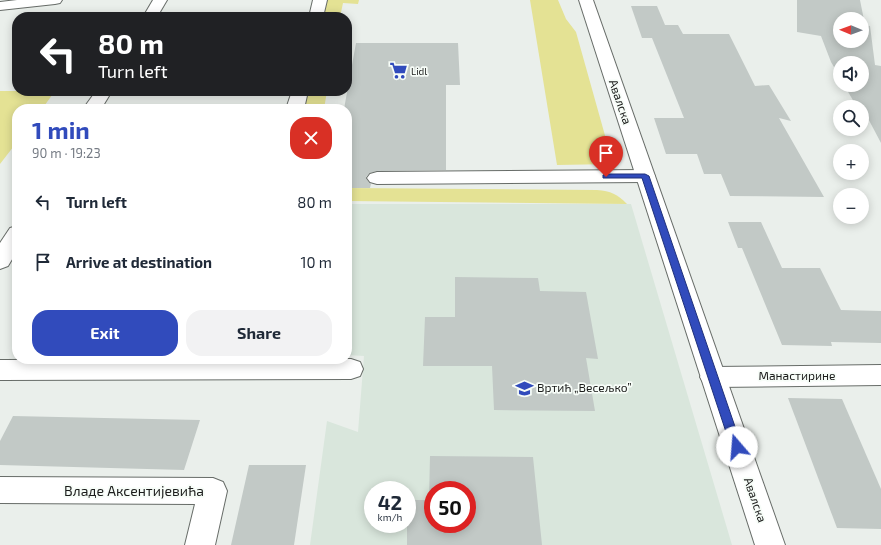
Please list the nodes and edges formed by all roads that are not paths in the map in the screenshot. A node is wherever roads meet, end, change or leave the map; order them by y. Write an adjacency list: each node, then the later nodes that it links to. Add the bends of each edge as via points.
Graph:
1 (56, 0): 5 (street)
2 (160, 0): 6 (street)
3 (320, 0): 7 (street)
4 (586, 0): 8 (street, Авалска)
5 (0, 6)
6 (153, 12)
7 (317, 12)
8 (645, 176): 9 (street); 15 (street, Авалска)
9 (377, 178)
10 (12, 241): 11 (street)
11 (0, 261)
12 (351, 369): 13 (street)
13 (0, 370)
14 (881, 375): 15 (street, Манастирине)
15 (713, 377): 18 (street, Авалска)
16 (0, 490): 17 (street, Владе Аксентијевића, via 213,491)
17 (200, 545)
18 (770, 545)

